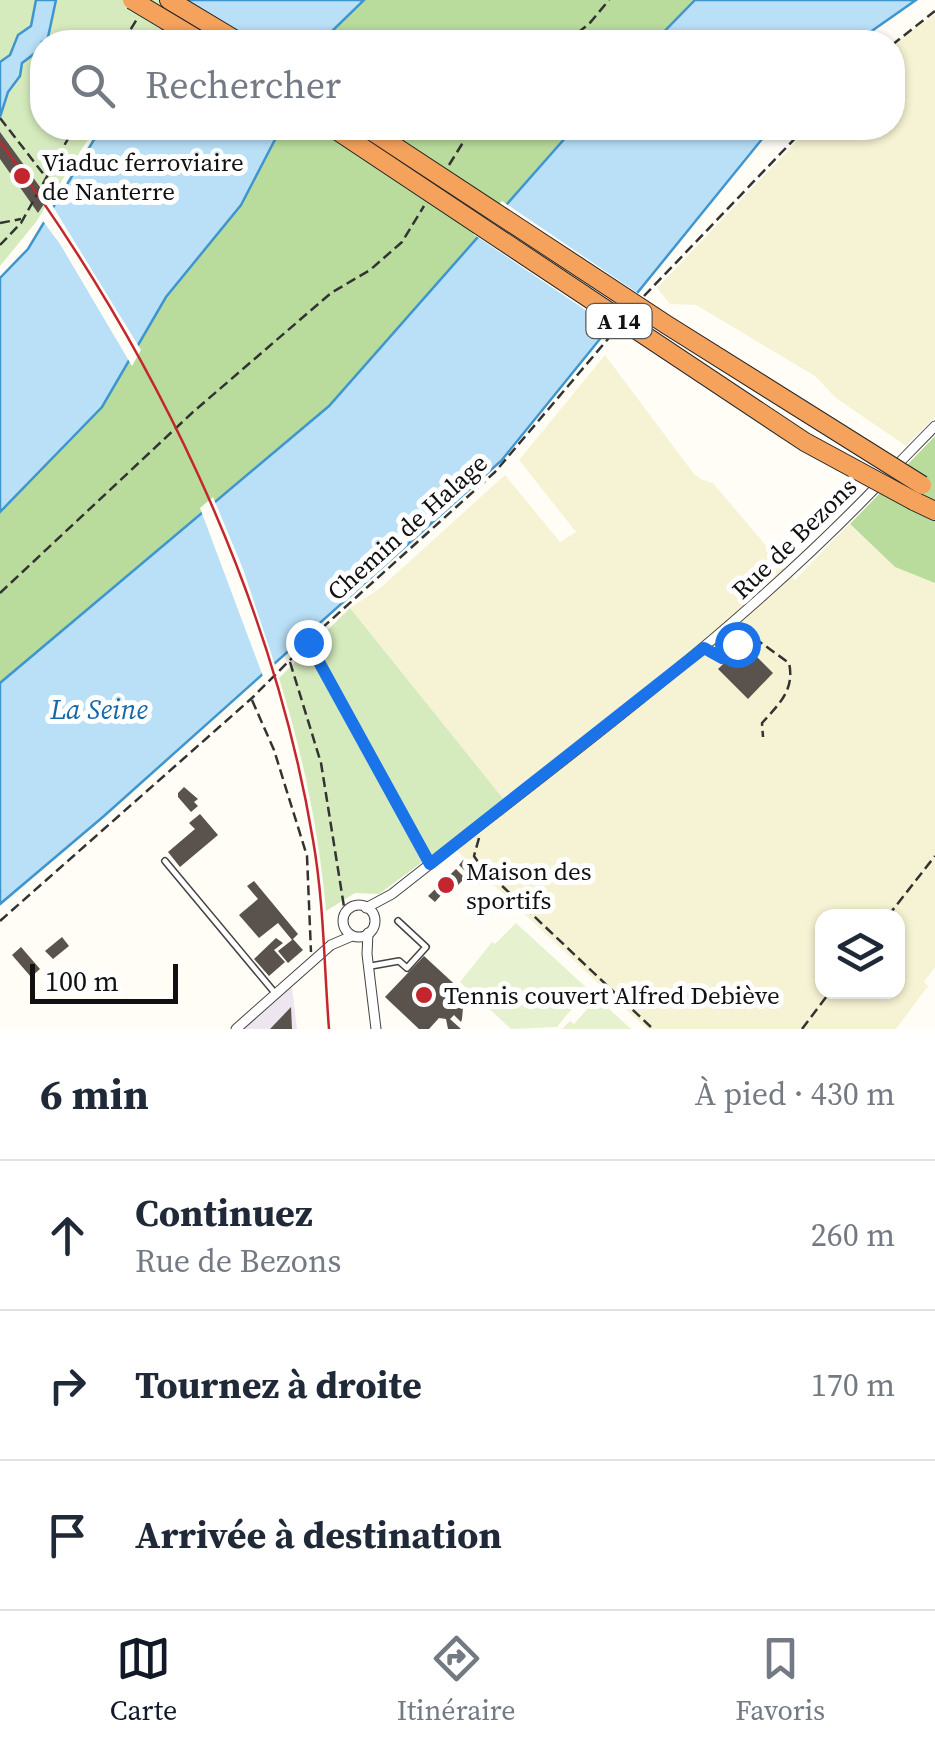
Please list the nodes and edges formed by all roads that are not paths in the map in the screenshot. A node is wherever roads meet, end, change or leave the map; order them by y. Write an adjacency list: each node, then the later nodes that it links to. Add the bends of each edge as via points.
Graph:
1 (170, 0): 4 (highway)
2 (136, 7): 3 (highway, bridge)
3 (179, 30)
4 (219, 30)
5 (351, 140): 8 (highway, A 14, bridge, via 805,442)
6 (385, 140): 8 (highway, A 14, bridge)
7 (935, 426): 11 (street, Rue de Bezons, via 738,626)
8 (924, 492): 9 (highway, A 14)
9 (935, 512)
10 (165, 862): 21 (lane)
11 (392, 894): 12 (street, Rue de Bezons); 14 (street, Rue de Bezons)
12 (366, 908): 13 (street, Rue de Bezons, via 357,906); 14 (street)
13 (344, 918): 17 (street); 18 (street)
14 (374, 918): 16 (street, Rue de Bezons)
15 (398, 921): 20 (lane, via 426,947 407,968 399,960)
16 (368, 934): 17 (street); 19 (street)
17 (355, 936): 18 (street); 19 (street)
18 (331, 945): 21 (street)
19 (368, 954): 20 (street)
20 (371, 966): 23 (street)
21 (275, 993): 22 (street)
22 (236, 1029)
23 (376, 1029)

